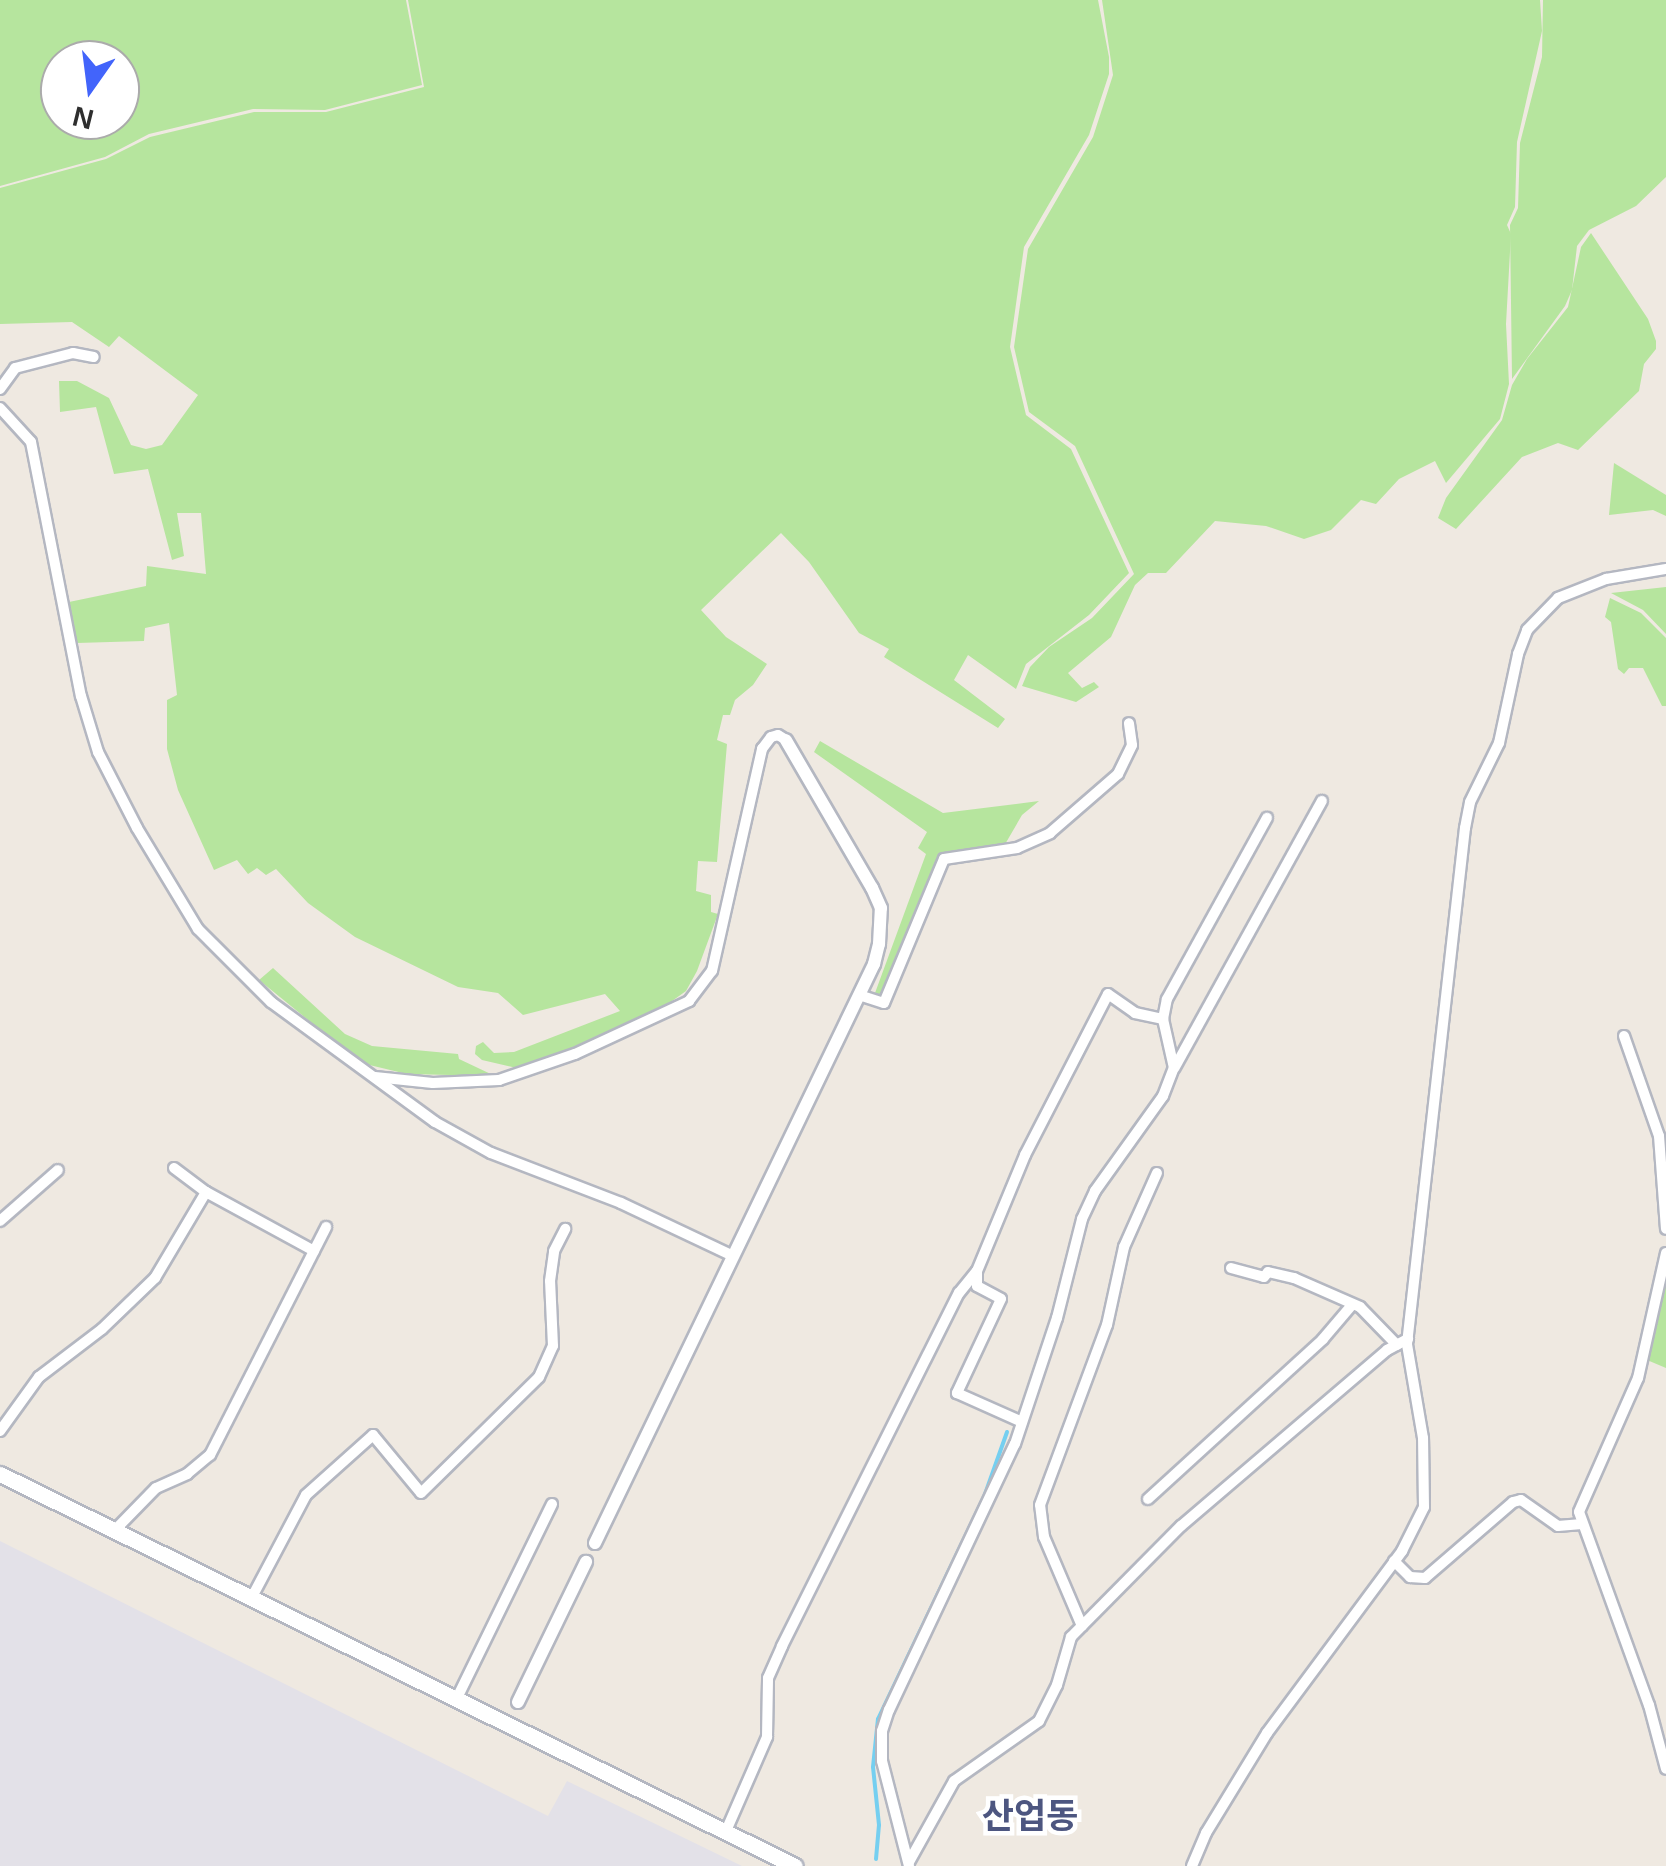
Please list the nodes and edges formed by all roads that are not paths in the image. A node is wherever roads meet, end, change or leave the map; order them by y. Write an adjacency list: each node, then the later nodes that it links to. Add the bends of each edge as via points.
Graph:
1 (94, 357): 2 (street, via 73,353 15,368)
2 (0, 389)
3 (0, 408): 13 (street, via 31,442 84,710 129,815 198,929 271,1002)
4 (1666, 570): 28 (street, via 1606,580 1558,598 1527,630 1518,654 1499,744 1470,802 1465,828)
5 (1129, 723): 9 (street, via 1132,745 1118,774 1050,833 1018,848 944,859 884,1003)
6 (786, 740): 9 (street, via 881,908 879,944); 13 (street, via 772,737 762,750 712,971 688,1001 499,1080)
7 (1322, 801): 12 (street)
8 (1267, 818): 10 (street, via 1173,986)
9 (859, 996): 24 (street)
10 (1163, 1019): 12 (street); 26 (street, via 1135,1013 1108,994 1025,1155)
11 (1624, 1036): 21 (street, via 1659,1136)
12 (1174, 1068): 29 (street, via 1163,1096 1082,1219 1058,1318)
13 (374, 1077): 24 (street, via 491,1153 622,1203)
14 (174, 1168): 17 (street)
15 (58, 1170): 18 (street)
16 (1157, 1174): 40 (street, via 1124,1247 1107,1324 1040,1505 1044,1537)
17 (206, 1192): 22 (street); 30 (street, via 155,1278 39,1377)
18 (0, 1220)
19 (326, 1227): 22 (street)
20 (565, 1228): 39 (street, via 550,1281 553,1346 539,1377 421,1493 373,1435 306,1495)
21 (1666, 1229)
22 (314, 1251): 35 (street, via 210,1455 156,1488)
23 (1666, 1253): 34 (street, via 1638,1378 1581,1502)
24 (734, 1256): 36 (street)
25 (1230, 1268): 27 (street, via 1294,1278)
26 (977, 1271): 29 (street, via 977,1286 1000,1298 957,1393); 46 (street, via 959,1294 782,1646 768,1678 767,1737)
27 (1351, 1306): 28 (street); 32 (street)
28 (1402, 1342): 38 (street, via 1423,1438 1425,1499 1418,1526); 40 (street, via 1180,1526)
29 (1022, 1422): 47 (street, via 882,1731 882,1761)
30 (0, 1431)
31 (0, 1474): 35 (main road)
32 (1148, 1499)
33 (552, 1504): 41 (street)
34 (1582, 1524): 38 (street, via 1558,1526 1521,1500 1425,1578 1410,1577); 44 (street)
35 (114, 1531): 39 (main road)
36 (595, 1543)
37 (586, 1562): 42 (street)
38 (1394, 1562): 49 (street, via 1267,1733)
39 (252, 1598): 41 (main road)
40 (1082, 1626): 47 (street, via 1066,1646 1039,1722 954,1781)
41 (457, 1698): 46 (main road)
42 (518, 1702)
43 (1666, 1717): 44 (street)
44 (1654, 1725): 45 (street)
45 (1666, 1770)
46 (726, 1831): 48 (main road)
47 (908, 1865)
48 (795, 1866)
49 (1192, 1866)

